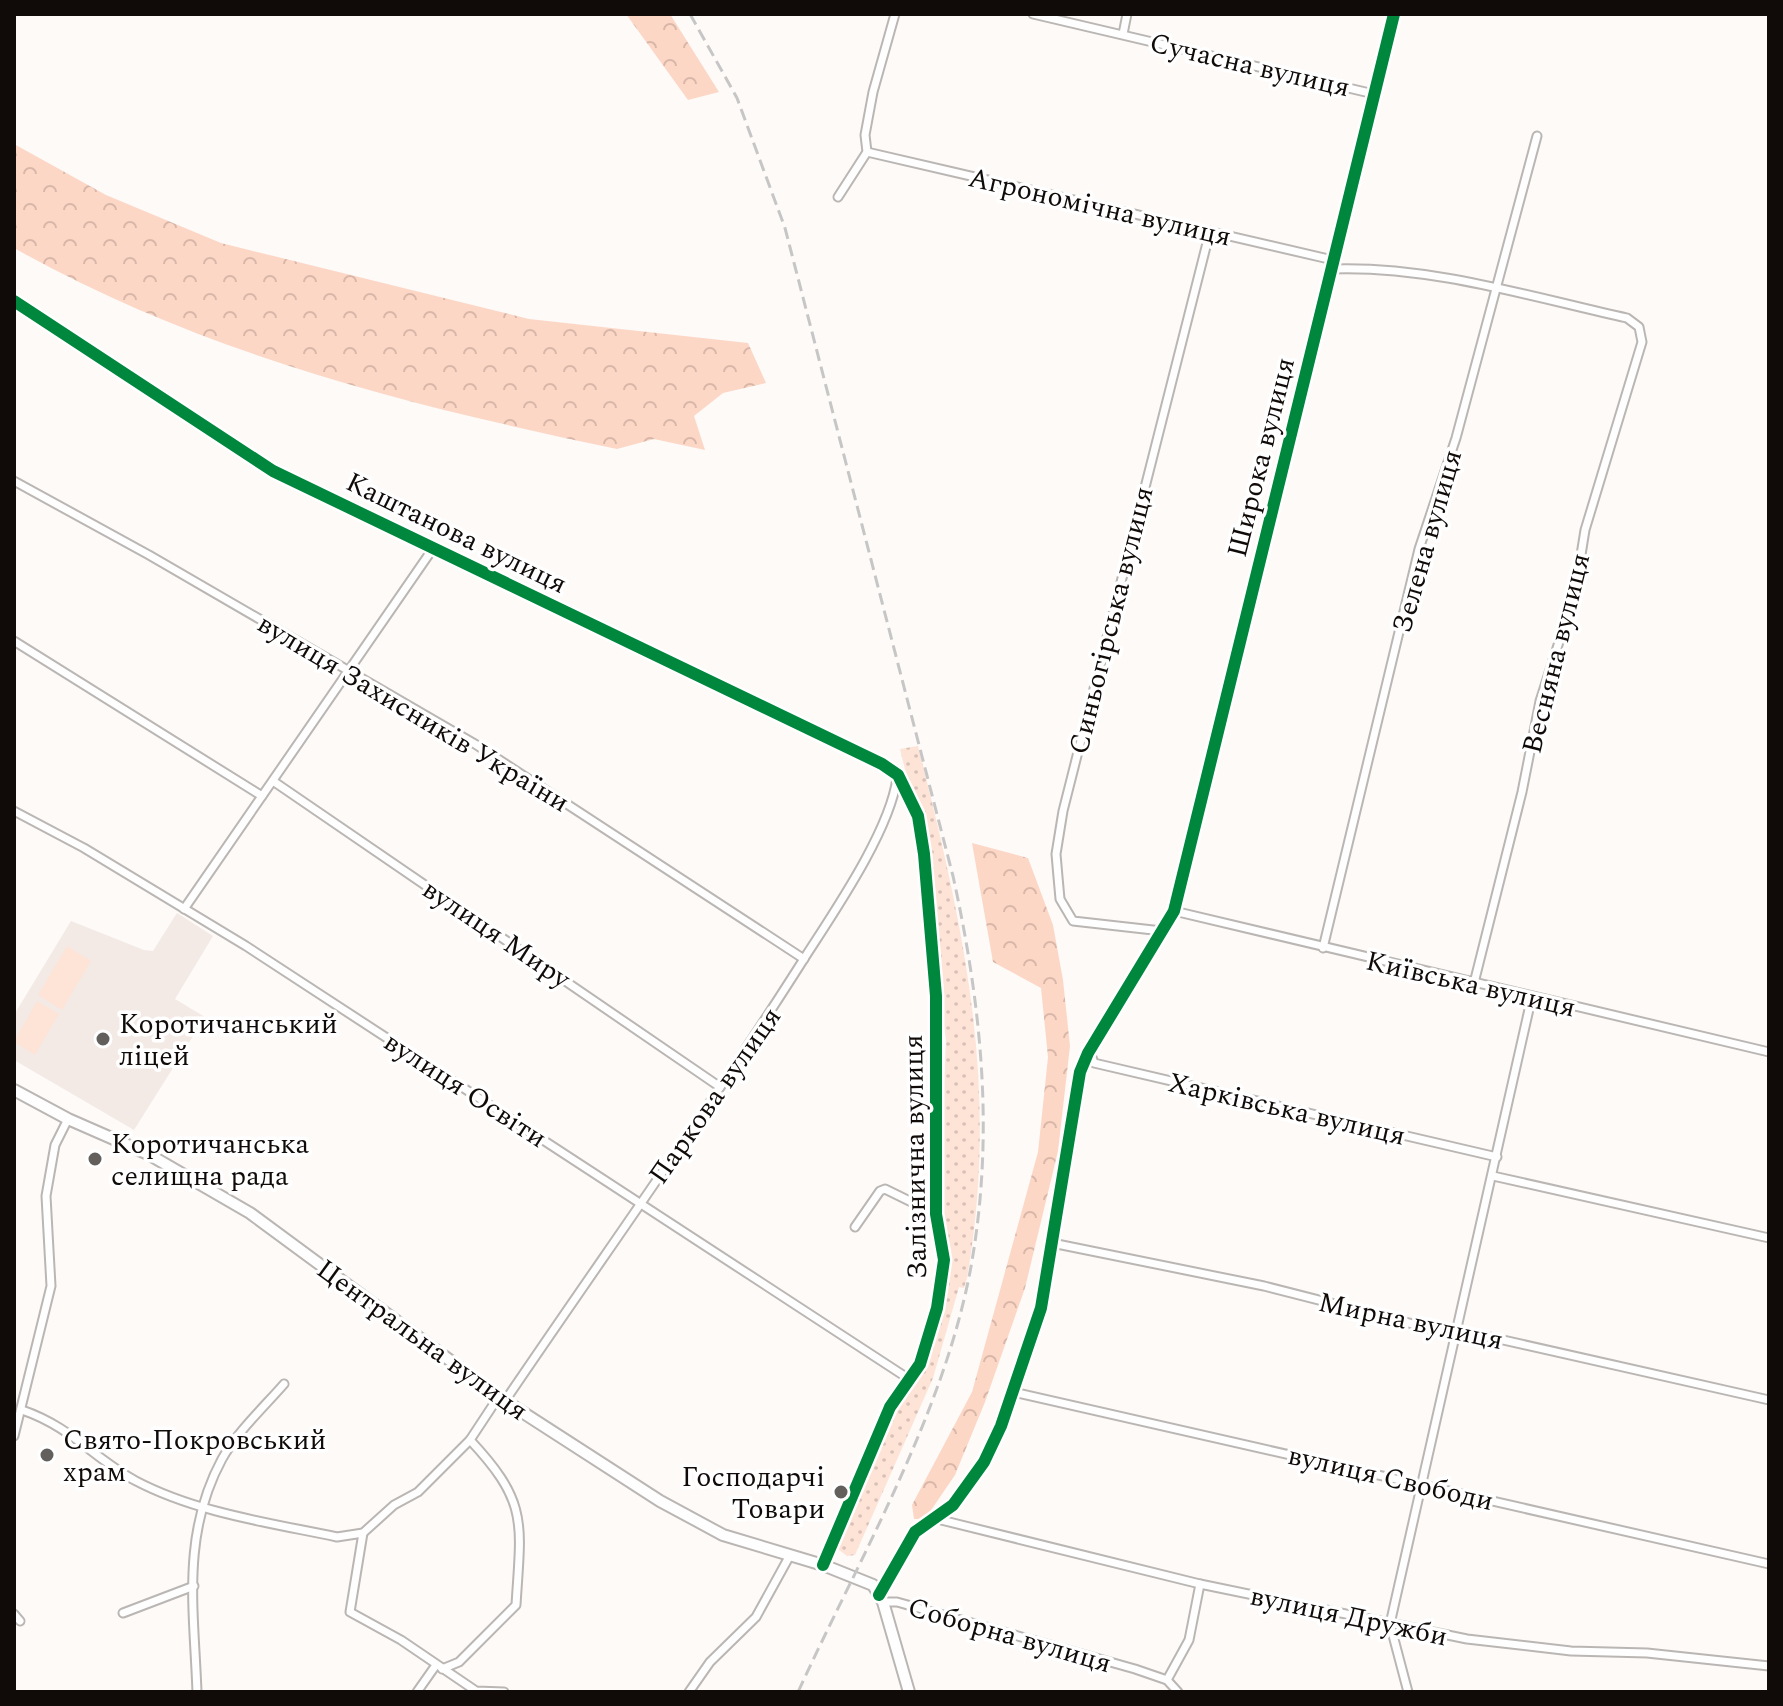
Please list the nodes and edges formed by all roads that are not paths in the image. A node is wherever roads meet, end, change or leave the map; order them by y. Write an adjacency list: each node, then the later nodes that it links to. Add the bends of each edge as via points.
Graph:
1 (895, 14): 8 (street, via 873,92)
2 (1033, 14): 5 (street, Сучасна вулиця)
3 (1127, 14): 5 (street)
4 (1394, 14): 6 (street, Широка вулиця)
5 (1123, 34): 6 (street, Сучасна вулиця)
6 (1374, 94): 11 (street, Широка вулиця)
7 (1537, 136): 12 (street, Зелена вулиця)
8 (867, 152): 9 (street); 10 (street, Агрономічна вулиця)
9 (838, 197)
10 (1210, 231): 11 (street, Агрономічна вулиця); 25 (street, Синьогірська вулиця, via 1109,620 1056,854 1060,899 1073,921)
11 (1332, 264): 12 (street, Агрономічна вулиця); 24 (street, Широка вулиця)
12 (1496, 289): 14 (street, Агрономічна вулиця, via 1627,318); 26 (street, Зелена вулиця, via 1419,549)
13 (14, 301): 16 (street, Каштанова вулиця, via 273,471)
14 (1639, 327): 28 (street, Весняна вулиця, via 1642,342 1540,701)
15 (14, 481): 18 (street, вулиця Захисників України)
16 (434, 547): 18 (street); 19 (street, Каштанова вулиця)
17 (14, 641): 21 (street)
18 (348, 670): 20 (street); 27 (street, вулиця Захисників України, via 475,744)
19 (898, 775): 27 (street, Паркова вулиця, via 894,799); 38 (street, Залізнична вулиця, via 918,816 924,854 936,996)
20 (273, 781): 21 (street); 32 (street, вулиця Миру)
21 (262, 796): 23 (street)
22 (14, 811): 23 (street, вулиця Освіти)
23 (184, 909): 37 (street, вулиця Освіти)
24 (1174, 911): 25 (street, Широка вулиця); 26 (street, Київська вулиця)
25 (1162, 931): 30 (street, Широка вулиця)
26 (1323, 948): 28 (street, Київська вулиця)
27 (804, 959): 32 (street, Паркова вулиця)
28 (1474, 983): 29 (street, Київська вулиця)
29 (1532, 996): 31 (street, Київська вулиця); 35 (street)
30 (1091, 1048): 35 (street, Харківська вулиця, via 1094,1063); 41 (street, Широка вулиця, via 1073,1096)
31 (1769, 1052)
32 (720, 1087): 37 (street, Паркова вулиця)
33 (14, 1090): 34 (street, Центральна вулиця)
34 (68, 1119): 46 (street, Центральна вулиця, via 148,1154 250,1213); 49 (street, via 49,1174 51,1286)
35 (1497, 1157): 36 (street)
36 (1493, 1176): 40 (street); 42 (street)
37 (640, 1202): 43 (street, вулиця Освіти); 46 (street, Паркова вулиця)
38 (936, 1214): 39 (street, via 882,1189); 43 (street, Залізнична вулиця, via 944,1260 941,1287 924,1354)
39 (855, 1227)
40 (1769, 1238)
41 (1052, 1243): 42 (street, Мирна вулиця, via 1264,1286); 45 (street, Широка вулиця, via 1041,1308)
42 (1456, 1335): 47 (street, Мирна вулиця, via 1472,1333); 52 (street)
43 (909, 1379): 58 (street, Залізнична вулиця, via 890,1407)
44 (284, 1384): 53 (street, via 228,1450)
45 (1013, 1392): 52 (street, вулиця Свободи); 54 (street, Широка вулиця, via 984,1462)
46 (502, 1399): 51 (street, Паркова вулиця); 56 (street, Центральна вулиця, via 660,1501 723,1535)
47 (1769, 1400)
48 (14, 1404): 49 (street)
49 (23, 1408): 50 (street); 53 (street, via 59,1425 132,1479)
50 (14, 1436)
51 (470, 1440): 55 (street, Паркова вулиця, via 418,1492); 67 (street, via 504,1479 516,1504 516,1605 459,1662)
52 (1422, 1484): 57 (street, вулиця Свободи); 65 (street)
53 (200, 1506): 55 (street, via 337,1537); 60 (street)
54 (937, 1519): 59 (street, вулиця Дружби); 61 (street, Широка вулиця, via 915,1532)
55 (363, 1533): 67 (street, via 350,1612)
56 (789, 1557): 58 (street, Центральна вулиця); 72 (street, via 756,1617 710,1662)
57 (1769, 1564)
58 (823, 1565): 61 (street, Центральна вулиця, via 873,1585)
59 (1200, 1584): 65 (street, вулиця Дружби); 68 (street, via 1189,1640)
60 (194, 1586): 62 (street); 69 (street)
61 (881, 1598): 68 (street, Соборна вулиця); 73 (street)
62 (123, 1613)
63 (14, 1614): 64 (street)
64 (20, 1621)
65 (1390, 1624): 66 (street, вулиця Дружби, via 1571,1651); 75 (street)
66 (1769, 1666)
67 (439, 1667): 70 (street); 71 (street, via 476,1691)
68 (1167, 1680): 74 (street)
69 (197, 1692)
70 (417, 1692)
71 (504, 1692)
72 (689, 1692)
73 (909, 1692)
74 (1178, 1692)
75 (1408, 1692)

